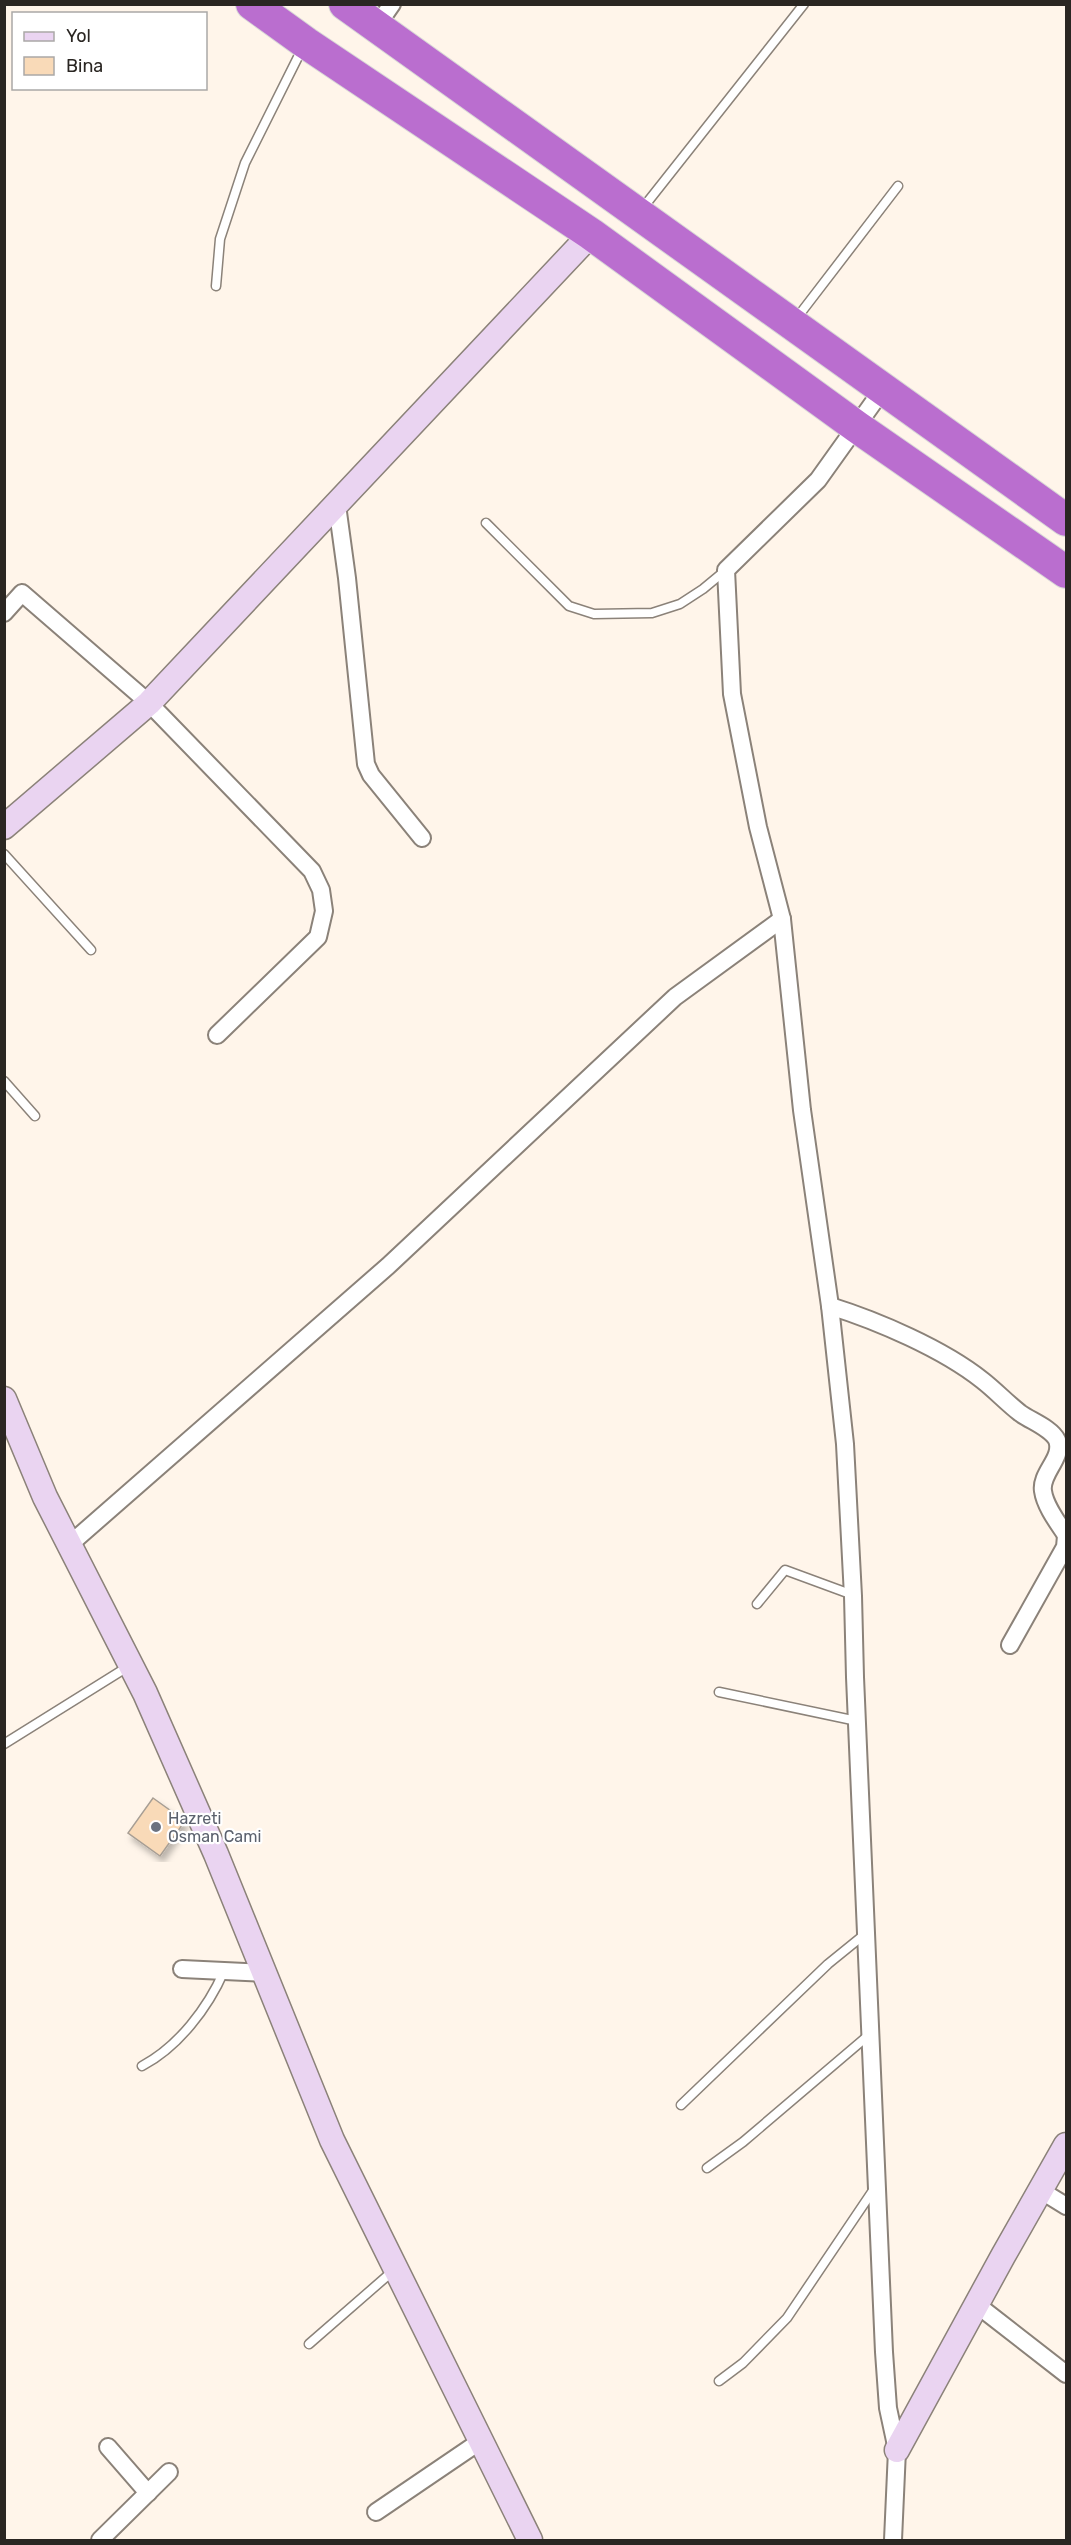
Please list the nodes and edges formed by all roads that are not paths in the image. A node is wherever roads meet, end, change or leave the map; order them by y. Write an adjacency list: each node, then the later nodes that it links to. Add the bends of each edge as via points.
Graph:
1 (252, 4): 5 (highway)
2 (345, 4): 4 (highway)
3 (804, 4): 7 (lane)
4 (384, 16): 7 (highway)
5 (306, 43): 8 (highway); 9 (lane, via 245,163 220,239)
6 (898, 186): 10 (lane)
7 (638, 214): 10 (highway)
8 (591, 234): 12 (highway); 13 (street)
9 (216, 286)
10 (792, 325): 11 (highway)
11 (883, 389): 12 (street); 14 (highway)
12 (857, 427): 16 (street, via 818,480); 17 (highway)
13 (337, 505): 19 (street); 21 (street, via 366,764 370,775)
14 (1066, 520)
15 (486, 523): 16 (lane, via 569,606 594,614 652,613 703,590)
16 (726, 570): 23 (street, via 732,694 758,827)
17 (1066, 572)
18 (4, 613): 19 (street, via 22,593)
19 (149, 704): 20 (street); 25 (street, via 292,849 312,871 321,890 324,910 318,937)
20 (4, 827)
21 (422, 838)
22 (4, 854): 24 (lane)
23 (782, 919): 28 (street, via 802,1110); 31 (street, via 675,997 388,1266)
24 (92, 950)
25 (217, 1035)
26 (4, 1081): 27 (lane)
27 (35, 1116)
28 (830, 1306): 30 (street, via 867,1318 932,1350 980,1378 1055,1437 1058,1454 1042,1488); 32 (street)
29 (4, 1399): 31 (street)
30 (1066, 1536): 34 (street, via 1065,1547)
31 (69, 1545): 35 (street)
32 (854, 1596): 33 (lane, via 785,1570); 37 (street)
33 (757, 1604)
34 (1010, 1645)
35 (131, 1665): 38 (lane); 42 (street, via 216,1854)
36 (719, 1692): 37 (lane)
37 (857, 1721): 39 (street)
38 (4, 1744)
39 (866, 1933): 43 (street); 45 (lane, via 828,1964)
40 (182, 1969): 41 (street)
41 (224, 1971): 42 (street); 44 (lane, via 215,1992 189,2026 166,2050)
42 (264, 1973): 51 (street, via 332,2140)
43 (870, 2034): 47 (lane, via 743,2142); 48 (street)
44 (142, 2066)
45 (681, 2105)
46 (1066, 2145): 49 (street)
47 (706, 2168)
48 (876, 2186): 55 (lane, via 787,2318 743,2363); 58 (street, via 888,2408)
49 (1040, 2190): 50 (street); 52 (street)
50 (1066, 2206)
51 (396, 2268): 53 (lane); 56 (street)
52 (976, 2304): 54 (street); 58 (street)
53 (309, 2344)
54 (1066, 2374)
55 (719, 2381)
56 (482, 2440): 61 (street); 63 (street)
57 (108, 2446): 60 (street)
58 (897, 2450): 64 (street)
59 (169, 2472): 60 (street)
60 (148, 2493): 62 (street)
61 (376, 2512)
62 (100, 2541)
63 (530, 2541)
64 (893, 2541)

